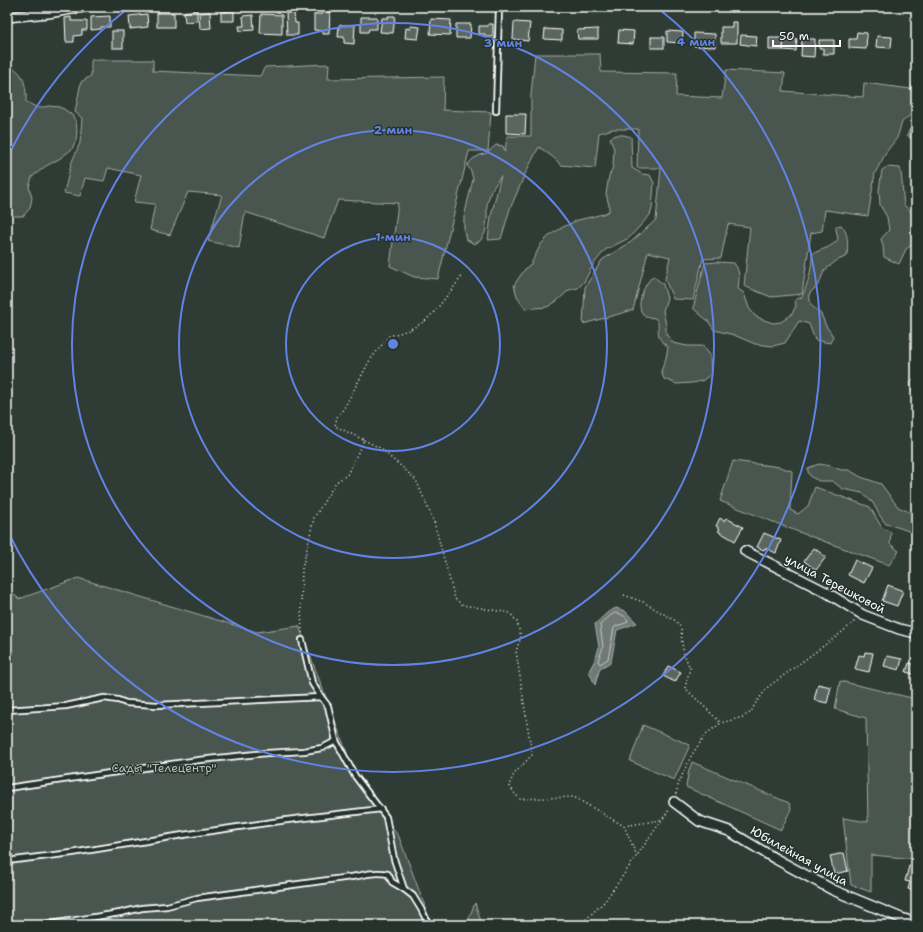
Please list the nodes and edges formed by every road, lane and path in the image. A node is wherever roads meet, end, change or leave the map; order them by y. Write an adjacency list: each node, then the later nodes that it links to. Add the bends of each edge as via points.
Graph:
1 (83, 7): 3 (street)
2 (499, 7): 4 (lane)
3 (7, 17)
4 (496, 111)
5 (463, 275): 6 (path, via 425,321 409,330 389,336 370,360 337,416 335,426)
6 (364, 440): 11 (path, via 347,475 336,482 314,518 302,569); 20 (path, via 382,449 416,480 434,522 455,599 463,605 510,613 517,622 521,637 516,651 532,755 514,774 509,785 514,794 520,799 574,797)
7 (745, 552): 9 (street, улица Терешковой, via 826,592)
8 (624, 595): 14 (path, via 643,602 676,621 681,628 683,649 690,668 685,688)
9 (862, 615): 10 (street, улица Терешковой); 14 (path, via 768,687 751,712)
10 (916, 633)
11 (302, 640): 12 (lane, via 312,683)
12 (321, 697): 13 (lane, via 157,705 126,704 104,698 66,706); 15 (lane, via 328,706)
13 (7, 710)
14 (722, 723): 17 (path, via 706,734 691,756 679,782)
15 (336, 741): 16 (lane, via 322,748 304,751 199,760); 18 (lane, via 355,776)
16 (7, 788)
17 (674, 802): 19 (path); 24 (street, Юбилейная улица, via 699,821 729,831 833,890)
18 (381, 809): 22 (lane, via 287,820); 23 (lane, via 386,817 394,859)
19 (661, 820): 20 (path); 21 (path)
20 (624, 826): 21 (path)
21 (637, 856): 27 (path, via 605,901)
22 (7, 861)
23 (404, 889): 25 (lane, via 392,882 388,874 369,873 197,898 167,906); 26 (lane, via 413,896)
24 (916, 923)
25 (45, 925)
26 (429, 925)
27 (580, 925)

